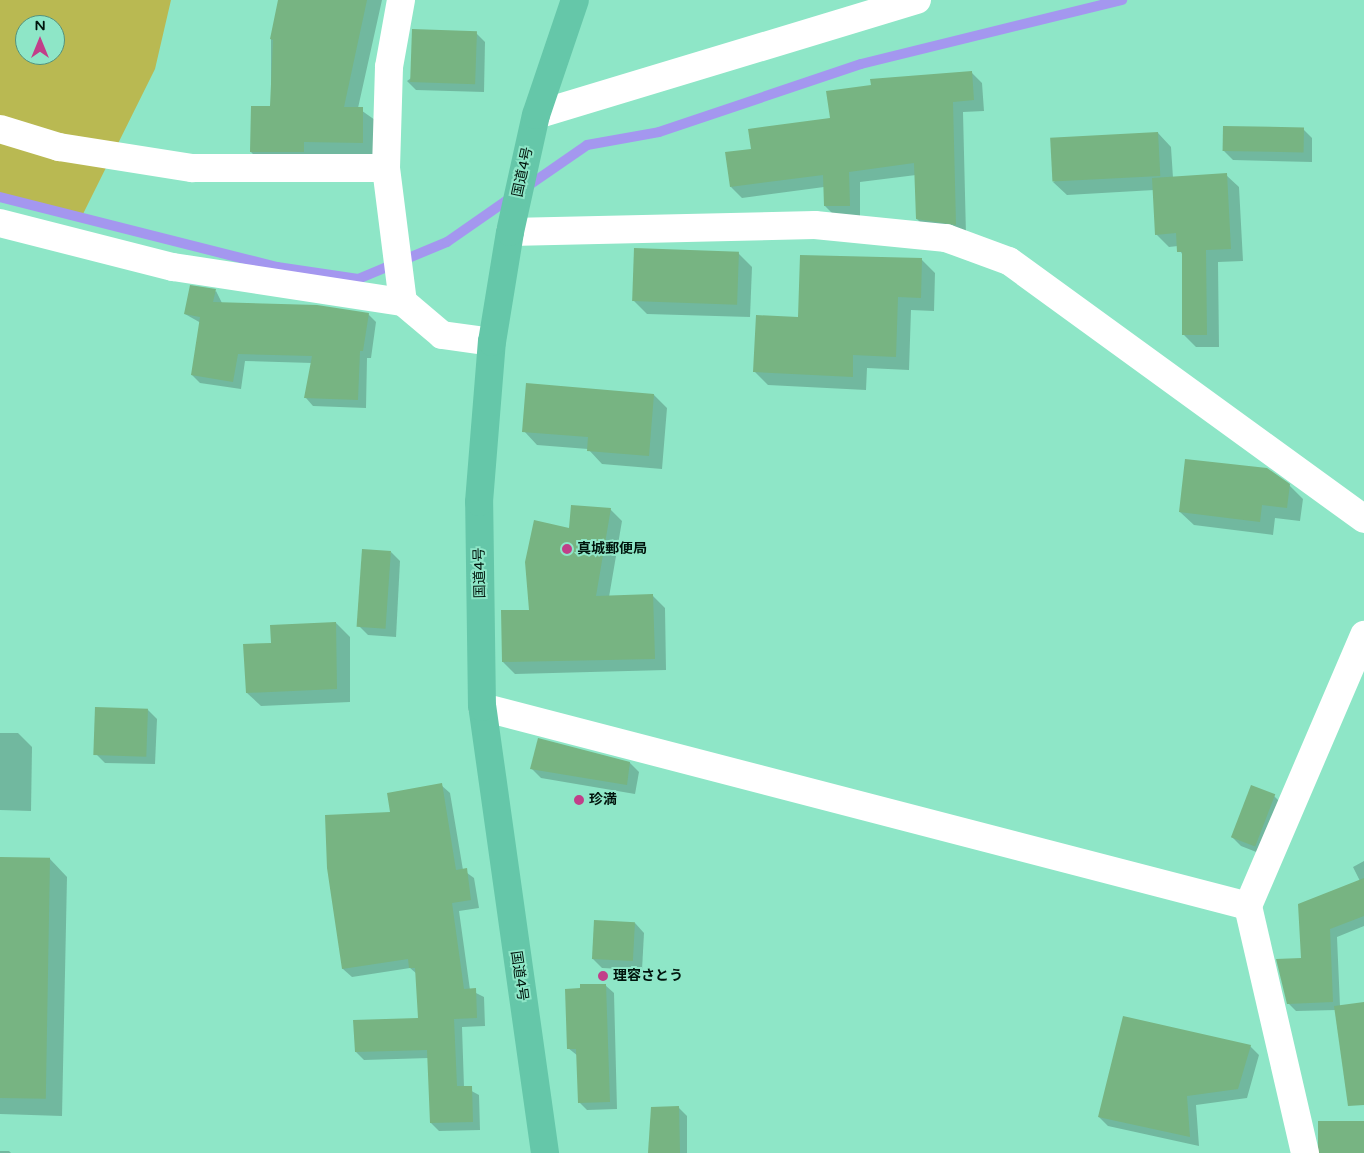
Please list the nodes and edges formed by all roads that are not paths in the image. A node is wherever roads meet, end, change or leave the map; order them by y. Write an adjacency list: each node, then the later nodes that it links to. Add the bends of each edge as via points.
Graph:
1 (401, 0): 6 (street, via 389,67)
2 (575, 0): 4 (highway, 国道4号)
3 (917, 0): 4 (street)
4 (536, 114): 8 (highway, 国道4号)
5 (0, 129): 6 (street, via 59,147 192,168)
6 (386, 168): 9 (street)
7 (0, 223): 9 (street, via 173,267)
8 (511, 225): 10 (highway, 国道4号); 11 (street, via 815,225 946,238 1009,262)
9 (402, 293): 10 (street, via 442,335)
10 (492, 342): 13 (highway, 国道4号, via 479,502)
11 (1364, 519)
12 (1364, 635): 14 (street)
13 (482, 708): 14 (street); 15 (highway, 国道4号)
14 (1248, 906): 16 (street)
15 (545, 1153)
16 (1305, 1153)

